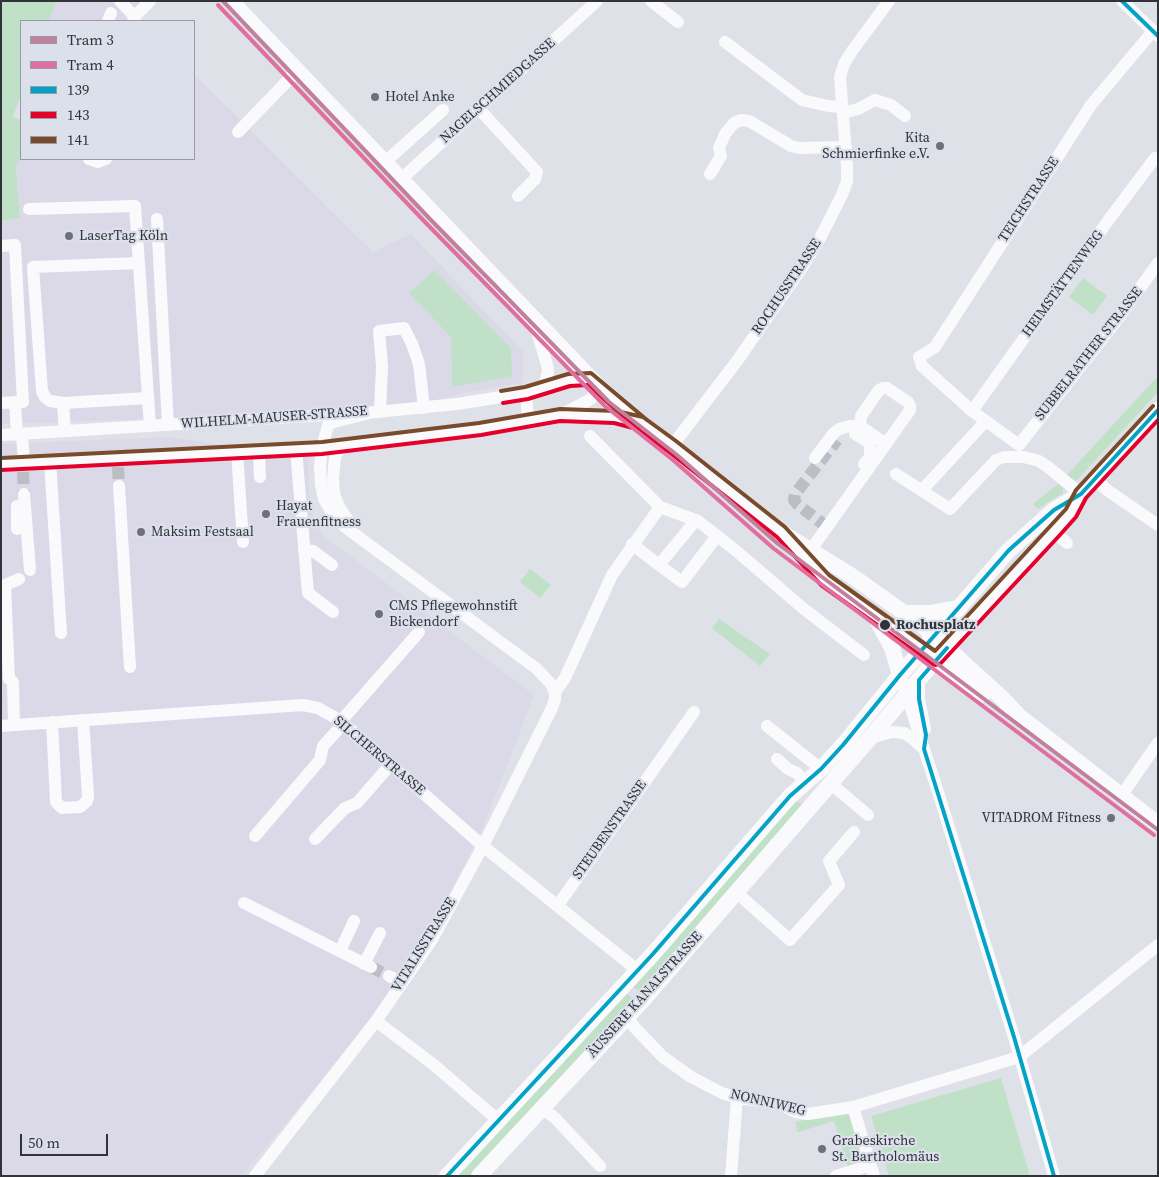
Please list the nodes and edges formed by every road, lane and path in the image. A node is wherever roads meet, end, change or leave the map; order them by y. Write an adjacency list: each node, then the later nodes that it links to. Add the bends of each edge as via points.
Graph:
1 (120, 1): 8 (street)
2 (150, 1): 8 (street)
3 (231, 1): 12 (main road)
4 (597, 1): 13 (street, NAGELSCHMIEDGASSE)
5 (651, 1): 9 (street)
6 (889, 1): 15 (street, ROCHUSSTRASSE, via 844,64 840,77)
7 (1122, 1): 10 (street)
8 (134, 19)
9 (678, 22)
10 (1155, 34): 38 (street, TEICHSTRASSE, via 1091,104 935,347 919,358 928,372)
11 (725, 42): 15 (street, via 802,100)
12 (297, 71): 17 (street); 20 (main road)
13 (479, 109): 22 (street, NAGELSCHMIEDGASSE); 23 (street, via 537,172 535,179)
14 (443, 110): 20 (street)
15 (843, 110): 16 (street, via 858,109 875,100); 18 (street, ROCHUSSTRASSE)
16 (905, 116)
17 (238, 132)
18 (846, 147): 21 (street, via 791,146 749,121 741,120 725,134 719,148 721,156); 55 (street, ROCHUSSTRASSE, via 847,181 820,238 737,361)
19 (1155, 158): 38 (street, HEIMSTÄTTENWEG)
20 (384, 163): 22 (main road)
21 (710, 174)
22 (400, 180): 29 (main road)
23 (518, 196)
24 (29, 209): 27 (street, via 135,206)
25 (157, 219): 45 (street)
26 (1, 246): 34 (street, via 15,245 23,402)
27 (139, 263): 33 (street); 36 (street, via 33,267 42,391 50,401)
28 (1158, 263): 43 (street, SUBBELRATHER STRASSE, via 1019,445)
29 (534, 321): 30 (main road); 31 (street, via 548,372)
30 (594, 383): 31 (street, WILHELM-MAUSER-STRASSE, via 569,380); 41 (street, via 591,398); 44 (main road)
31 (543, 388): 32 (street, WILHELM-MAUSER-STRASSE)
32 (526, 393): 37 (street, WILHELM-MAUSER-STRASSE); 42 (street)
33 (148, 398): 36 (street); 46 (street)
34 (15, 402): 35 (street); 49 (street)
35 (1, 403)
36 (63, 403): 48 (street)
37 (424, 408): 40 (street, WILHELM-MAUSER-STRASSE); 40 (street, via 419,364 404,328 379,331 382,366)
38 (972, 410): 43 (street)
39 (1158, 410): 66 (main road, ÄUSSERE KANALSTRASSE)
40 (377, 412): 45 (street, WILHELM-MAUSER-STRASSE); 56 (street, via 334,422 328,426)
41 (560, 415): 42 (street); 44 (street, via 604,416)
42 (528, 420): 54 (street)
43 (986, 420): 69 (street)
44 (640, 423): 55 (main road)
45 (168, 425): 46 (street, WILHELM-MAUSER-STRASSE)
46 (150, 426): 48 (street, WILHELM-MAUSER-STRASSE)
47 (860, 426): 53 (street); 53 (street, via 861,416 880,390 887,388 908,402 910,410); 60 (street, via 840,429)
48 (65, 431): 49 (street, WILHELM-MAUSER-STRASSE)
49 (20, 434): 50 (street, WILHELM-MAUSER-STRASSE); 63 (street)
50 (1, 435)
51 (590, 436): 71 (street)
52 (837, 440): 67 (street, via 856,434 868,442 870,457 856,474)
53 (886, 444): 67 (street)
54 (346, 445): 56 (street); 78 (street, via 334,457 334,493 339,507)
55 (672, 446): 75 (main road)
56 (322, 448): 57 (street); 78 (street, via 320,466 324,499 332,514)
57 (296, 449): 58 (street); 82 (street)
58 (259, 450): 59 (street); 65 (street)
59 (237, 451): 61 (street, via 118,462); 79 (street)
60 (815, 458)
61 (50, 462): 63 (street); 95 (street)
62 (1, 464): 63 (street)
63 (20, 467)
64 (896, 474): 69 (street)
65 (260, 477)
66 (1095, 479): 70 (main road, ÄUSSERE KANALSTRASSE); 73 (street)
67 (860, 482): 84 (street)
68 (119, 486): 98 (street)
69 (922, 490): 70 (street, via 950,509 996,460 1011,456 1039,461)
70 (1081, 494): 76 (main road, ÄUSSERE KANALSTRASSE, via 1071,514); 83 (main road, ÄUSSERE KANALSTRASSE, via 1054,510)
71 (660, 507): 72 (street); 81 (street, VITALISSTRASSE)
72 (696, 520): 77 (street); 86 (street)
73 (1158, 525)
74 (17, 529): 88 (street, via 20,494)
75 (781, 532): 84 (main road); 93 (main road, via 825,580)
76 (1054, 532): 80 (street); 87 (main road, ÄUSSERE KANALSTRASSE)
77 (717, 536): 86 (street, via 682,582); 97 (street)
78 (364, 540): 101 (street, via 537,669)
79 (243, 542)
80 (1068, 543)
81 (632, 544): 86 (street); 101 (street, VITALISSTRASSE, via 612,575 565,678)
82 (304, 550): 85 (street, via 313,550); 91 (street, via 308,593)
83 (1009, 550): 87 (main road, via 1020,551); 90 (main road, ÄUSSERE KANALSTRASSE)
84 (810, 551): 92 (main road)
85 (332, 565)
86 (659, 565)
87 (1022, 567): 96 (main road, ÄUSSERE KANALSTRASSE)
88 (30, 570)
89 (19, 579): 107 (street, via 5,585 8,679 13,682)
90 (959, 608): 92 (main road); 96 (main road, ÄUSSERE KANALSTRASSE)
91 (333, 612)
92 (906, 613): 96 (main road)
93 (876, 617): 96 (main road); 99 (main road, via 892,648)
94 (419, 632): 106 (street)
95 (61, 633)
96 (935, 648): 99 (main road, ÄUSSERE KANALSTRASSE); 100 (main road, ÄUSSERE KANALSTRASSE); 118 (main road, via 998,706 1019,716)
97 (864, 655)
98 (130, 667)
99 (900, 675): 102 (street); 114 (main road, ÄUSSERE KANALSTRASSE)
100 (919, 680): 102 (main road, ÄUSSERE KANALSTRASSE); 111 (street, via 926,735)
101 (555, 692): 125 (street, VITALISSTRASSE, via 552,708)
102 (907, 696): 109 (main road, ÄUSSERE KANALSTRASSE); 111 (street)
103 (694, 712): 128 (street, STEUBENSTRASSE)
104 (83, 720): 105 (street, SILCHERSTRASSE); 105 (street, via 88,796 80,807 62,808 56,802); 106 (street, SILCHERSTRASSE, via 303,705 318,708)
105 (52, 722): 107 (street, SILCHERSTRASSE)
106 (342, 723): 113 (street, SILCHERSTRASSE); 123 (street, via 323,746 320,760)
107 (7, 725)
108 (767, 726): 114 (street)
109 (870, 738): 111 (street, via 892,732 904,733); 116 (main road, ÄUSSERE KANALSTRASSE)
110 (1158, 743): 118 (street)
111 (924, 749): 138 (street)
112 (777, 759): 115 (street)
113 (391, 764): 124 (street, via 357,803 345,808); 125 (street, SILCHERSTRASSE)
114 (821, 768): 115 (main road, ÄUSSERE KANALSTRASSE)
115 (805, 782): 117 (main road, ÄUSSERE KANALSTRASSE)
116 (830, 783): 119 (main road, ÄUSSERE KANALSTRASSE); 120 (street)
117 (790, 796): 119 (main road, via 803,799); 133 (main road, ÄUSSERE KANALSTRASSE)
118 (1121, 796): 121 (main road)
119 (807, 811): 126 (main road, ÄUSSERE KANALSTRASSE)
120 (868, 815)
121 (1158, 824)
122 (854, 832): 126 (street, via 829,861 839,885 790,940)
123 (255, 836)
124 (315, 839)
125 (483, 846): 128 (street, SILCHERSTRASSE); 135 (street, VITALISSTRASSE, via 432,938)
126 (737, 893): 136 (main road, ÄUSSERE KANALSTRASSE)
127 (244, 903): 132 (street)
128 (558, 906): 133 (street, SILCHERSTRASSE)
129 (354, 921): 132 (street)
130 (380, 933): 132 (street, via 367,965)
131 (1158, 945): 138 (street)
132 (340, 952)
133 (637, 970): 142 (main road, ÄUSSERE KANALSTRASSE)
134 (389, 976): 135 (street)
135 (402, 983): 137 (street, VITALISSTRASSE)
136 (627, 1017): 139 (street, NONNIWEG, via 663,1057 691,1077); 141 (main road, ÄUSSERE KANALSTRASSE)
137 (376, 1022): 142 (street, via 434,1065); 145 (street, VITALISSTRASSE)
138 (1019, 1057): 140 (street, NONNIWEG); 150 (street)
139 (737, 1098): 140 (street, NONNIWEG, via 779,1104 808,1114); 148 (street)
140 (854, 1106): 144 (street)
141 (542, 1108): 143 (street); 147 (main road, ÄUSSERE KANALSTRASSE)
142 (498, 1120): 146 (main road, ÄUSSERE KANALSTRASSE)
143 (600, 1166)
144 (872, 1170): 149 (street)
145 (255, 1176)
146 (446, 1176)
147 (479, 1176)
148 (730, 1176)
149 (836, 1176)
150 (1054, 1176)

